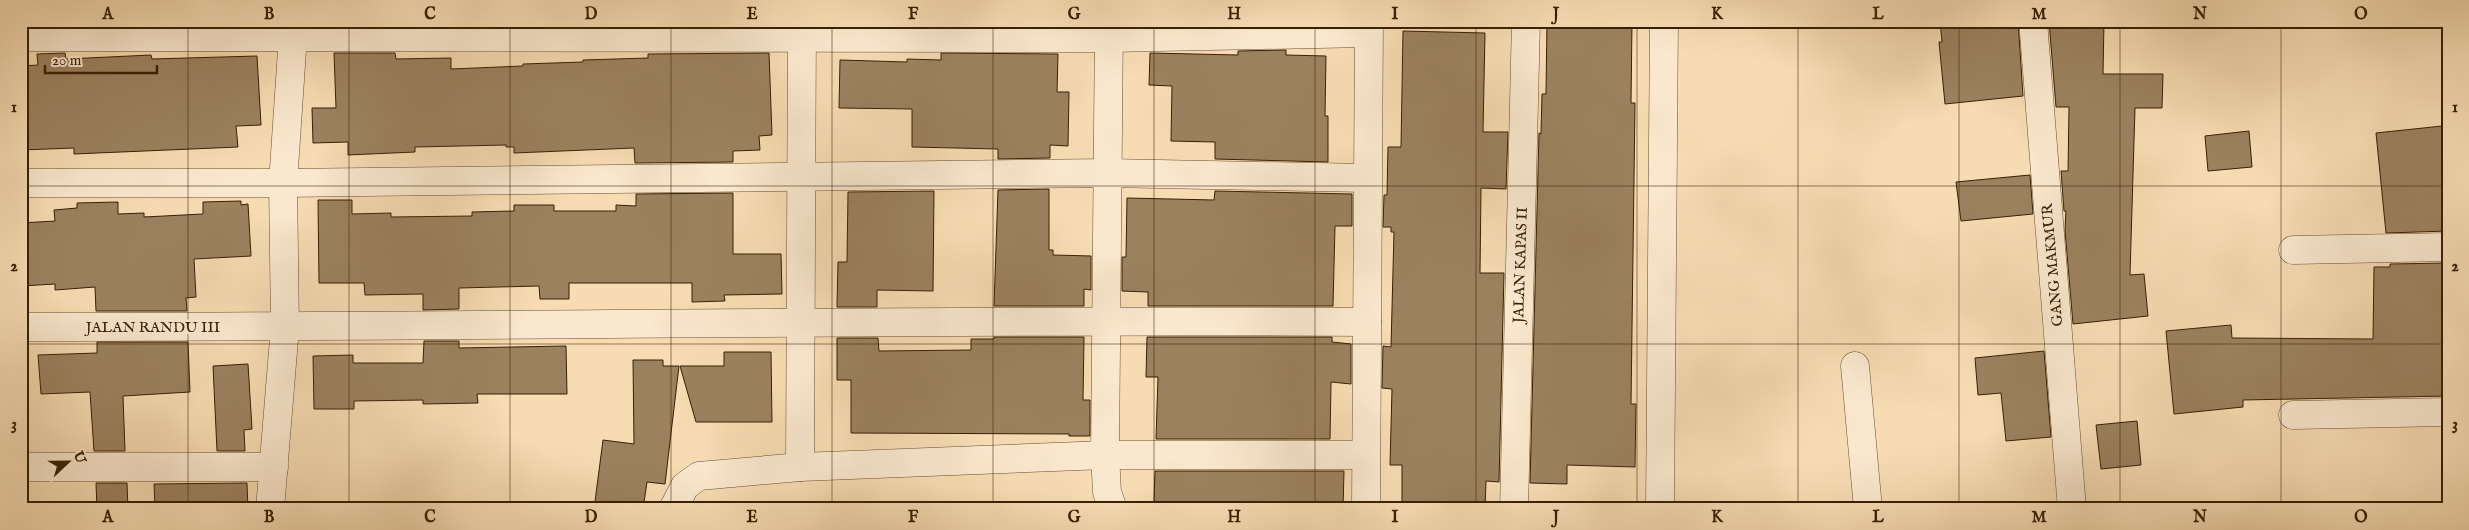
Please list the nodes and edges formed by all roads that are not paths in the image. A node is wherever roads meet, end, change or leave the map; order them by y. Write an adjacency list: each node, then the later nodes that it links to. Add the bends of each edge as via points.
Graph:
1 (1526, 21): 33 (street, JALAN KAPAS II)
2 (1664, 21): 34 (street)
3 (2033, 21): 36 (street, GANG MAKMUR)
4 (1368, 27): 7 (street); 11 (street)
5 (294, 29): 6 (street); 8 (street); 13 (street)
6 (802, 30): 7 (street); 10 (street)
7 (1109, 30): 9 (street)
8 (21, 37)
9 (1108, 173): 10 (street); 11 (street); 16 (street)
10 (803, 176): 13 (street); 18 (street)
11 (1367, 178): 17 (street)
12 (21, 183): 13 (street)
13 (282, 183): 20 (street)
14 (2448, 247): 15 (street)
15 (2293, 250)
16 (1106, 320): 17 (street, JALAN RANDU III); 18 (street, JALAN RANDU III); 24 (street)
17 (1366, 322): 25 (street)
18 (801, 324): 20 (street, JALAN RANDU III); 28 (street)
19 (21, 327): 20 (street, JALAN RANDU III)
20 (285, 327): 27 (street)
21 (1855, 366): 35 (street)
22 (2448, 412): 23 (street)
23 (2293, 414)
24 (1105, 455): 25 (street); 28 (street); 31 (street, via 1107,492)
25 (1366, 455): 32 (street)
26 (21, 467): 27 (street)
27 (274, 467): 29 (street)
28 (800, 467): 30 (street, via 699,476 685,486)
29 (270, 509)
30 (673, 509)
31 (1113, 509)
32 (1366, 509)
33 (1514, 509)
34 (1660, 509)
35 (1868, 509)
36 (2072, 509)

